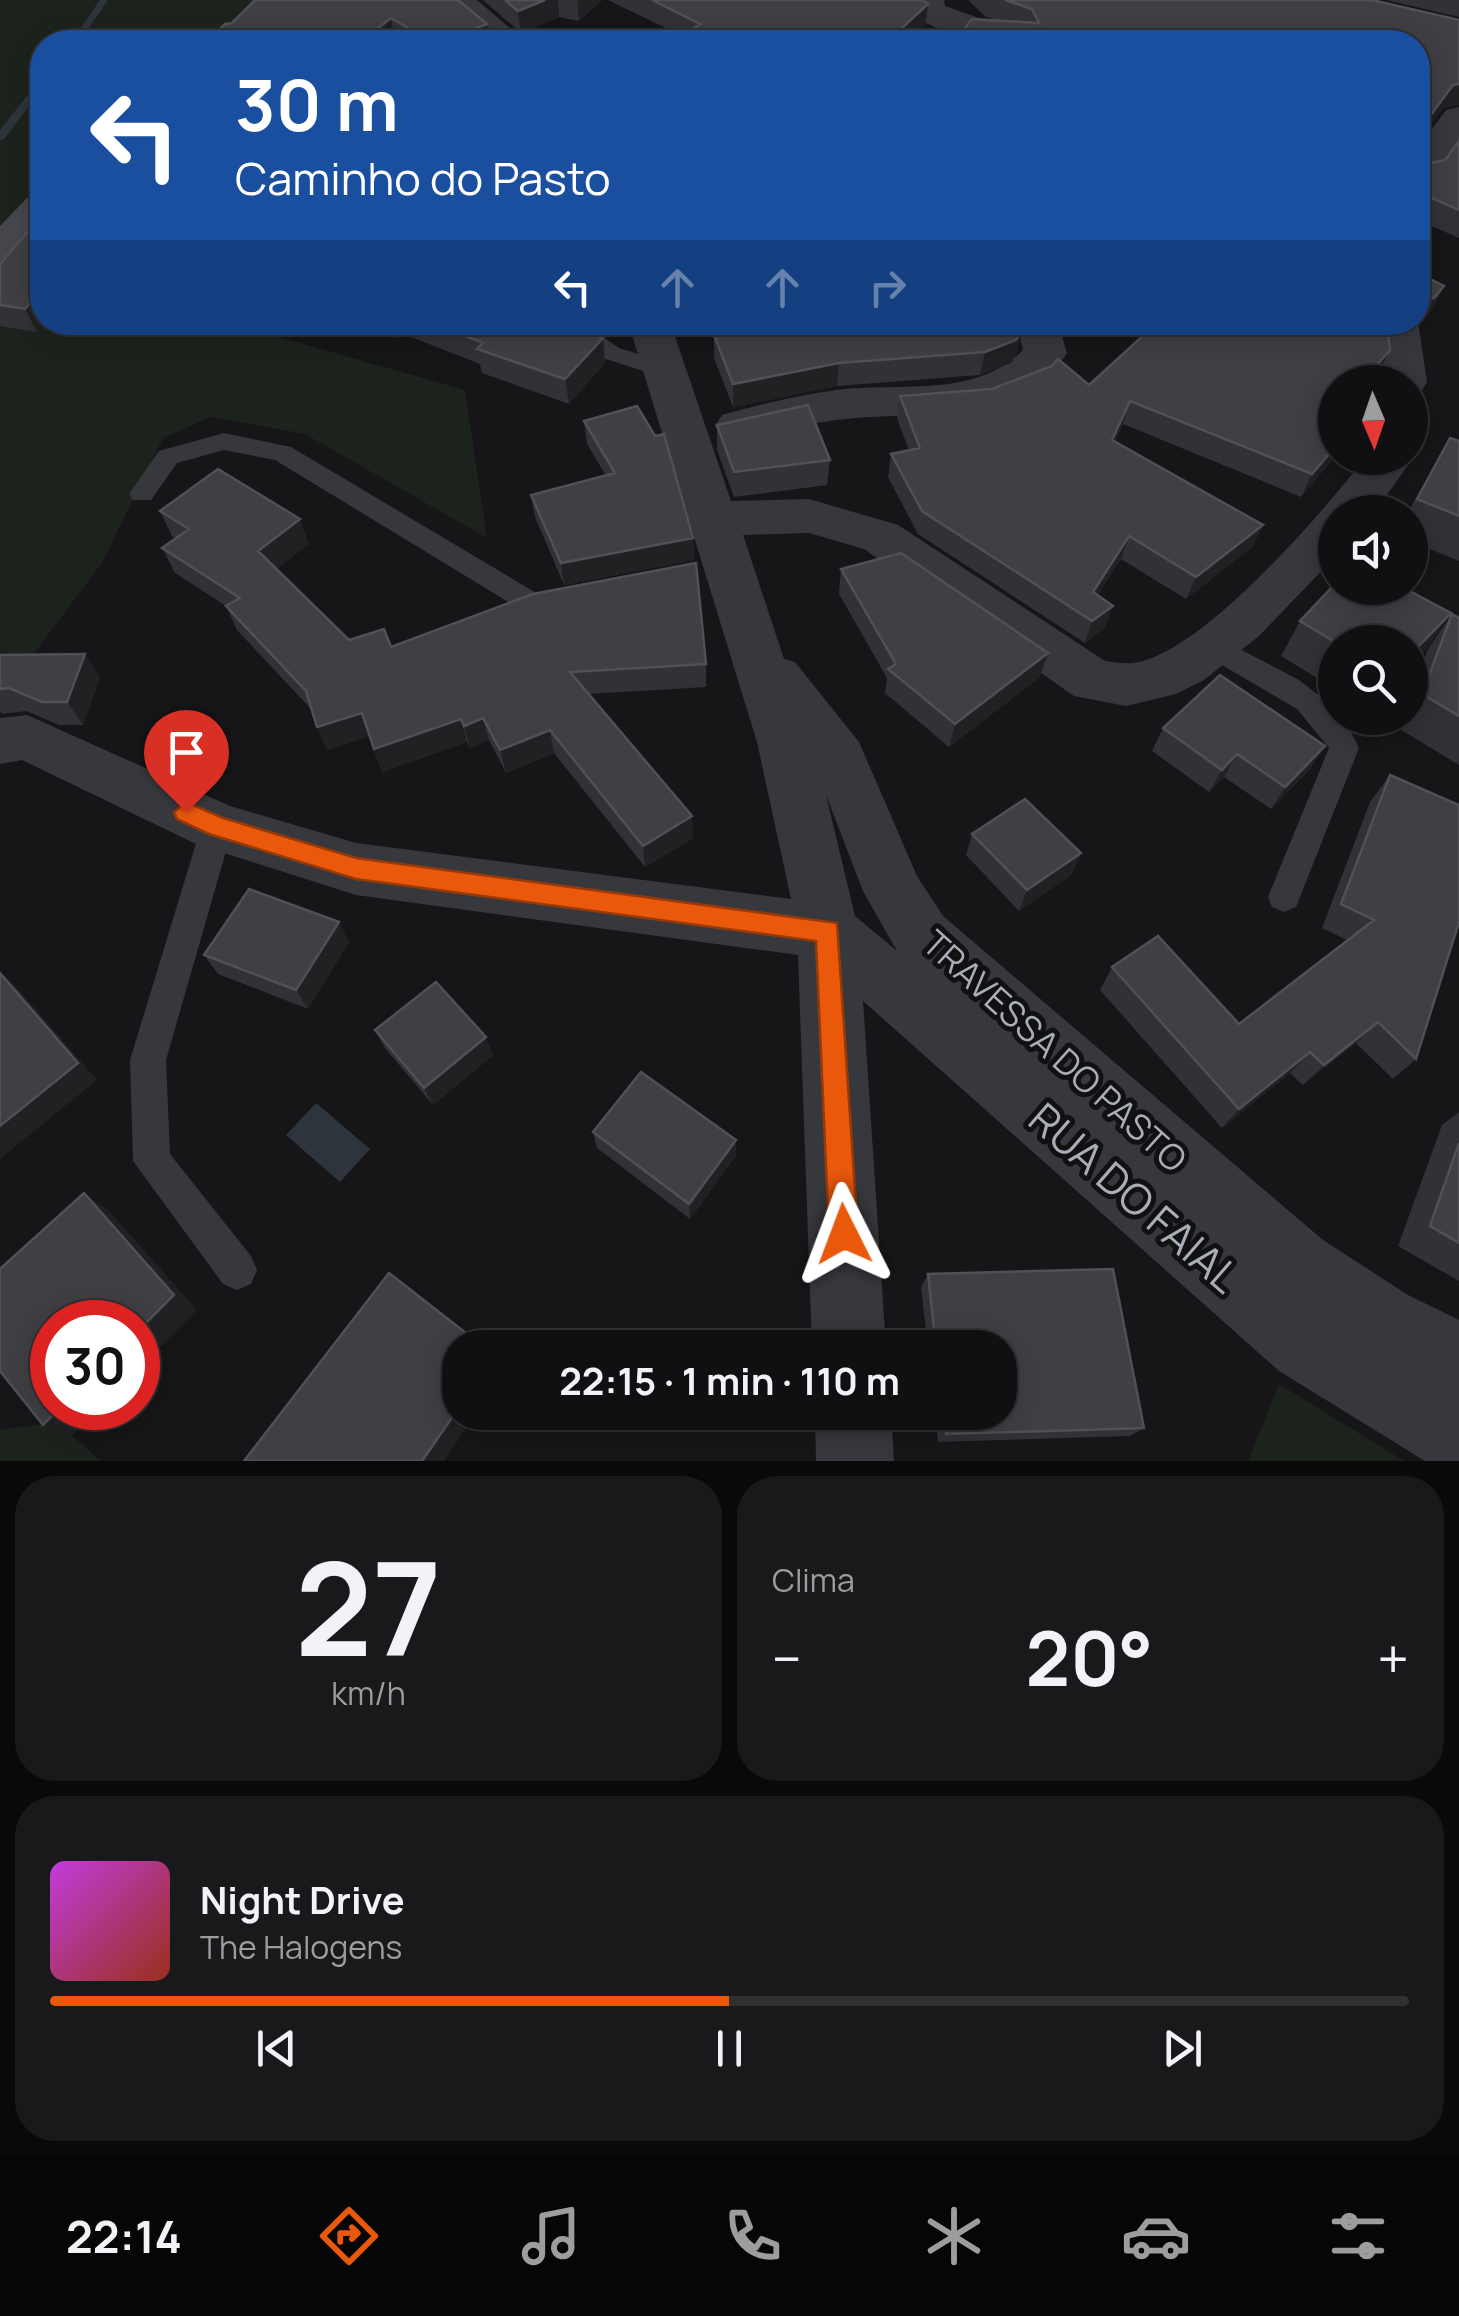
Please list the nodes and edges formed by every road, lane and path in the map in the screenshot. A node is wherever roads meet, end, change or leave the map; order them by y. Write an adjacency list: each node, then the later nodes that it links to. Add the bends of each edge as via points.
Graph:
1 (457, 0): 3 (street)
2 (928, 0): 4 (street, via 923,7 933,13)
3 (494, 30)
4 (981, 30)
5 (1459, 118): 6 (street)
6 (1430, 157)
7 (30, 217): 8 (main road)
8 (0, 249)
9 (585, 335): 14 (lane, via 611,353)
10 (653, 335): 14 (street)
11 (1041, 335): 15 (street, via 1045,354 1029,376 987,393 838,405)
12 (1399, 335): 13 (street)
13 (1403, 365)
14 (665, 370): 15 (street)
15 (686, 436): 20 (street)
16 (1377, 475): 18 (street)
17 (142, 494): 21 (lane, via 168,457 224,441 282,453 535,605)
18 (1362, 495)
19 (1318, 543): 22 (street)
20 (714, 553): 22 (street, via 809,516 881,536 1093,681 1134,685 1170,674); 23 (street)
21 (592, 594)
22 (1213, 646): 26 (lane, via 1320,711 1338,729 1344,748)
23 (754, 648): 27 (street, via 785,742); 30 (street, TRAVESSA DO PASTO, via 840,758 893,891 920,936 1298,1265 1382,1321)
24 (0, 741): 25 (street, via 27,737)
25 (218, 827): 27 (street, via 356,868); 28 (lane, via 148,1077 152,1161)
26 (1284, 898)
27 (828, 931): 29 (street); 32 (street, RUA DO FAIAL, via 1305,1345)
28 (238, 1270)
29 (848, 1330)
30 (1459, 1360)
31 (853, 1430): 33 (street)
32 (1459, 1438)
33 (855, 1461)

